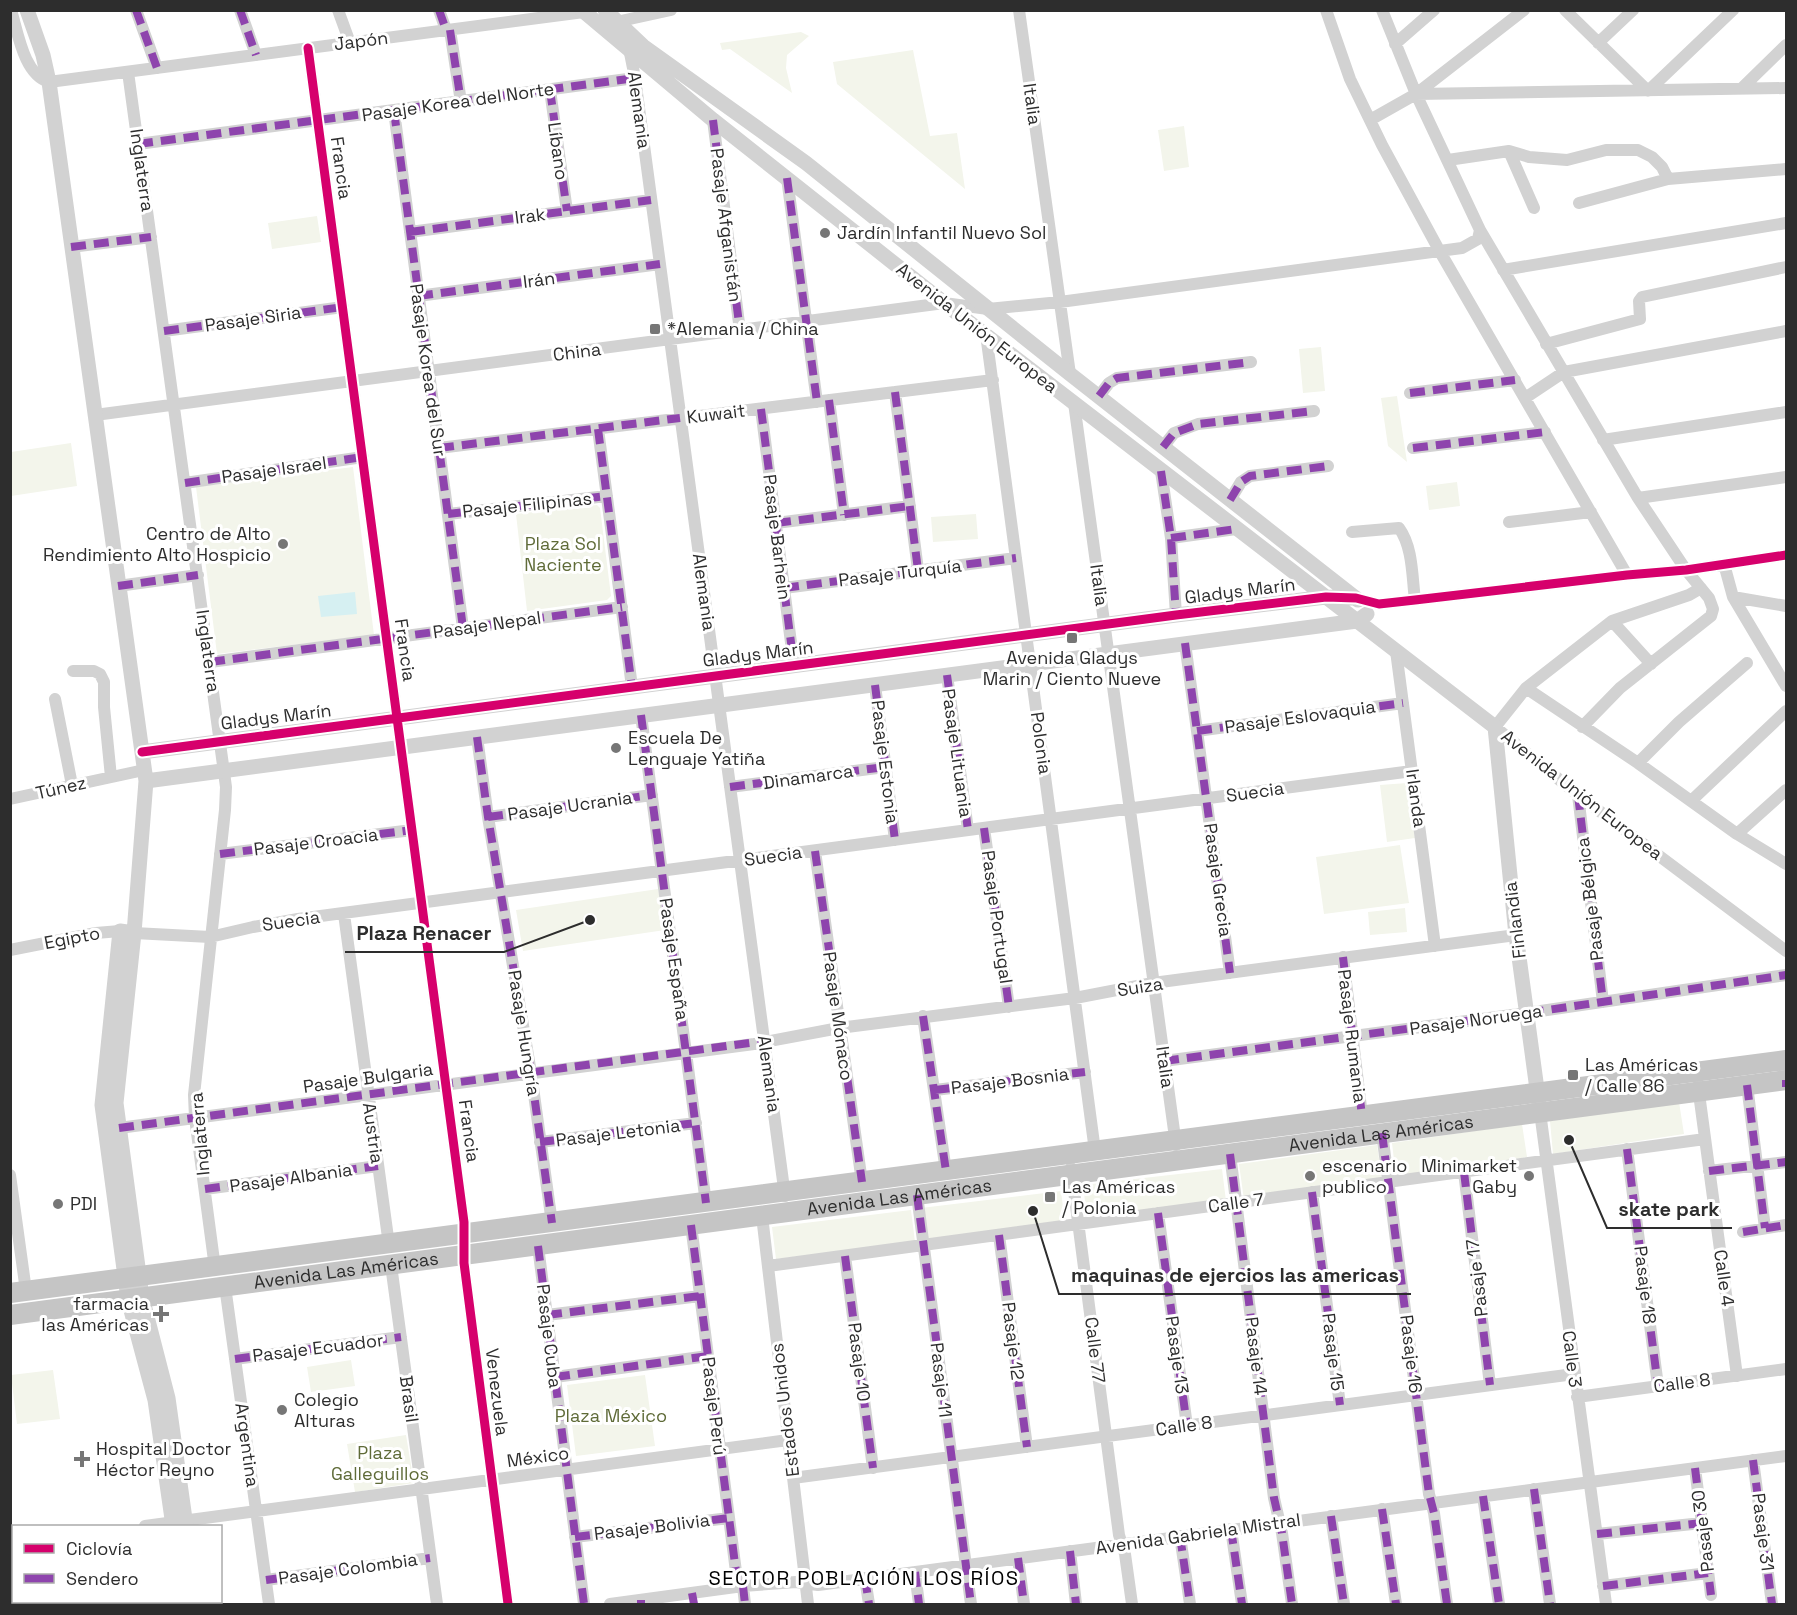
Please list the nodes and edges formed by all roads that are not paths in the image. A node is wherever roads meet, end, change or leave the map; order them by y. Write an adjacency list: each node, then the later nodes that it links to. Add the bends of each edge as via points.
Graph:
1 (11, 10): 30 (street, via 28,64 41,80)
2 (27, 10): 30 (street)
3 (240, 10): 26 (street)
4 (338, 10): 20 (street)
5 (439, 10): 19 (street)
6 (605, 10): 18 (street, Avenida Unión Europea)
7 (671, 10): 18 (street, Japón)
8 (1019, 10): 61 (street, Italia)
9 (1382, 10): 22 (street)
10 (1434, 10): 22 (street)
11 (1524, 10): 35 (street)
12 (1564, 10): 21 (street)
13 (1633, 10): 21 (street)
14 (1733, 10): 34 (street)
15 (135, 11): 27 (street)
16 (583, 11): 18 (street, Japón); 19 (street, Japón); 25 (street, Avenida Unión Europea)
17 (1331, 13): 39 (street, via 1350,79)
18 (616, 16): 25 (street, Alemania); 64 (street, Avenida Unión Europea, via 642,46 806,163)
19 (448, 30): 20 (street, Japón); 36 (street)
20 (350, 43): 24 (street, Japón)
21 (1598, 43): 34 (street)
22 (1395, 44): 35 (street)
23 (1786, 45): 32 (street)
24 (308, 48): 26 (street, Japón); 40 (street, Francia)
25 (631, 53): 29 (street, Alemania); 38 (street, Avenida Unión Europea)
26 (256, 55): 27 (street, Japón)
27 (157, 68): 28 (street, Japón)
28 (128, 72): 30 (street, Japón); 41 (street, Inglaterra)
29 (635, 78): 33 (street, Pasaje Korea del Norte); 47 (street, Alemania)
30 (49, 82): 55 (street)
31 (1786, 87): 32 (street)
32 (1741, 89): 34 (street)
33 (550, 90): 36 (street, Pasaje Korea del Norte); 50 (street, Líbano)
34 (1648, 91): 35 (street)
35 (1416, 94): 39 (street); 43 (street)
36 (460, 102): 37 (street, Pasaje Korea del Norte)
37 (394, 111): 40 (street, Pasaje Korea del Norte); 53 (street, Pasaje Korea del Sur)
38 (713, 120): 45 (street, Avenida Unión Europea); 67 (street, Pasaje Afganistán)
39 (1370, 120): 56 (street)
40 (318, 121): 41 (street, Pasaje Korea del Norte); 63 (street, Francia)
41 (138, 144): 54 (street, Inglaterra)
42 (1509, 151): 43 (street); 46 (street, via 1529,157 1567,159 1606,150 1638,150 1662,166); 49 (street)
43 (1448, 160): 52 (street)
44 (1786, 169): 46 (street)
45 (787, 178): 62 (street, Avenida Unión Europea); 65 (street)
46 (1668, 179): 48 (street)
47 (651, 200): 50 (street, Irak); 57 (street, Alemania)
48 (1580, 203)
49 (1534, 208)
50 (567, 211): 53 (street, Irak)
51 (1786, 223): 59 (street)
52 (1480, 230): 56 (street, China, via 1472,244); 59 (street)
53 (410, 232): 60 (street, Pasaje Korea del Sur)
54 (151, 237): 55 (street); 66 (street, Inglaterra)
55 (71, 247): 89 (street)
56 (1439, 250): 61 (street, China); 77 (street)
57 (660, 264): 60 (street, Irán); 70 (street, Alemania)
58 (1786, 267): 71 (street, via 1642,297 1640,319)
59 (1503, 270): 71 (street)
60 (418, 296): 73 (street, Pasaje Korea del Sur)
61 (1060, 302): 64 (street, China); 75 (street, Italia)
62 (944, 303): 64 (street, China); 65 (street, China); 69 (street, Avenida Unión Europea)
63 (343, 307): 66 (street, Pasaje Siria); 78 (street, Francia)
64 (988, 309): 75 (street, Avenida Unión Europea)
65 (808, 322): 67 (street, China); 83 (street)
66 (164, 331): 85 (street, Inglaterra)
67 (740, 331): 70 (street, China)
68 (1786, 331): 74 (street)
69 (986, 334): 76 (street, Polonia); 84 (street, Avenida Unión Europea)
70 (670, 340): 73 (street, China); 90 (street, Alemania)
71 (1546, 344): 74 (street)
72 (1251, 362): 81 (street, via 1117,378)
73 (429, 371): 78 (street, China); 95 (street, Pasaje Korea del Sur)
74 (1564, 372): 82 (street); 93 (street)
75 (1070, 374): 81 (street, Avenida Unión Europea); 84 (street, Italia)
76 (993, 380): 79 (street, Kuwait); 115 (street, Polonia)
77 (1515, 380): 80 (street); 82 (street)
78 (353, 381): 85 (street, China); 97 (street, Francia)
79 (895, 392): 83 (street, Kuwait); 105 (street)
80 (1410, 393)
81 (1099, 396): 94 (street, Avenida Unión Europea)
82 (1525, 398): 92 (street)
83 (823, 401): 86 (street, Kuwait); 108 (street)
84 (1074, 403): 99 (street, Avenida Unión Europea); 134 (street, Italia)
85 (174, 405): 89 (street, China); 101 (street, Inglaterra)
86 (761, 409): 90 (street, Kuwait); 110 (street, Pasaje Barhein)
87 (1314, 411): 94 (street, via 1198,424 1174,433)
88 (1786, 412): 93 (street)
89 (95, 415): 121 (street)
90 (680, 418): 91 (street, Kuwait); 148 (street, Alemania)
91 (598, 429): 95 (street, Kuwait); 102 (street)
92 (1545, 432): 96 (street); 106 (street)
93 (1603, 440): 103 (street)
94 (1163, 447): 104 (street, Avenida Unión Europea)
95 (439, 448): 107 (street, Pasaje Korea del Sur)
96 (1413, 448)
97 (363, 457): 101 (street, Pasaje Israel); 137 (street, Francia)
98 (1328, 466): 104 (street, via 1250,476 1241,482)
99 (1161, 471): 111 (street, Avenida Unión Europea); 113 (street)
100 (1786, 477): 103 (street)
101 (185, 483): 119 (street, Inglaterra)
102 (607, 496): 107 (street, Pasaje Filipinas); 130 (street)
103 (1638, 498): 118 (street)
104 (1230, 500): 126 (street, Avenida Unión Europea)
105 (910, 506): 108 (street); 117 (street)
106 (1591, 512): 109 (street); 120 (street)
107 (448, 514): 135 (street, Pasaje Korea del Sur)
108 (844, 514): 110 (street)
109 (1509, 522)
110 (776, 523): 122 (street, Pasaje Barhein)
111 (1236, 528): 113 (street); 124 (street, Avenida Unión Europea)
112 (1352, 532): 127 (street, via 1399,528 1408,545)
113 (1171, 538): 131 (street)
114 (1786, 555): 116 (street)
115 (1016, 558): 117 (street, Pasaje Turquía); 136 (street, Polonia)
116 (1724, 564): 118 (street); 125 (street)
117 (918, 570): 122 (street, Pasaje Turquía)
118 (1686, 570): 120 (street); 123 (street)
119 (198, 575): 121 (street); 141 (street, Inglaterra)
120 (1626, 575): 127 (street)
121 (118, 586): 165 (street)
122 (784, 588): 145 (street, Pasaje Barhein)
123 (1701, 588): 133 (street); 144 (street, via 1713,609 1711,616)
124 (1326, 597): 126 (street, Gladys Marín); 131 (street, Gladys Marín); 132 (street, Avenida Unión Europea)
125 (1733, 597): 129 (street); 150 (street)
126 (1356, 598): 128 (street, Gladys Marín); 132 (street, Avenida Unión Europea)
127 (1415, 600): 128 (street)
128 (1379, 604): 132 (street)
129 (1786, 606)
130 (622, 607): 135 (street, Pasaje Nepal); 151 (street)
131 (1176, 615): 134 (street, Gladys Marín)
132 (1362, 618): 138 (street); 139 (street, Avenida Unión Europea)
133 (1612, 621): 144 (street); 152 (street)
134 (1105, 625): 136 (street, Gladys Marín); 140 (street, Italia)
135 (463, 628): 137 (street, Pasaje Nepal)
136 (1026, 636): 143 (street, Polonia); 145 (street, Gladys Marín)
137 (387, 639): 141 (street, Pasaje Nepal); 158 (street, Francia)
138 (1185, 644): 140 (street); 161 (street, Pasaje Grecia)
139 (1396, 651): 154 (street, Irlanda); 159 (street, Avenida Unión Europea)
140 (1108, 654): 143 (street); 180 (street, Italia)
141 (210, 662): 163 (street, Inglaterra)
142 (1746, 663): 166 (street)
143 (1030, 664): 147 (street); 182 (street, Polonia)
144 (1651, 664): 160 (street, via 1620,688)
145 (794, 666): 148 (street, Gladys Marín)
146 (73, 671): 171 (street, via 94,671 104,682)
147 (947, 675): 149 (street); 185 (street, Pasaje Lituania)
148 (715, 676): 151 (street, Gladys Marín); 155 (street, Alemania)
149 (874, 684): 155 (street); 167 (street, Pasaje Estonia)
150 (1786, 686)
151 (632, 687): 158 (street, Gladys Marín)
152 (1526, 688): 159 (street); 160 (street)
153 (55, 699): 172 (street)
154 (1403, 703): 161 (street, Pasaje Eslovaquia); 169 (street, Irlanda)
155 (719, 705): 157 (street); 173 (street, Alemania)
156 (1786, 711): 179 (street)
157 (641, 715): 162 (street); 175 (street, Pasaje España)
158 (397, 718): 163 (street, Gladys Marín); 164 (street, Francia)
159 (1495, 727): 176 (street, Avenida Unión Europea); 197 (street, Finlandia)
160 (1582, 727): 166 (street)
161 (1197, 731): 177 (street, Pasaje Grecia)
162 (477, 737): 164 (street); 181 (street, Pasaje Hungría)
163 (220, 741): 165 (street, Gladys Marín); 168 (street, Inglaterra)
164 (401, 747): 168 (street); 184 (street, Francia)
165 (142, 752): 170 (street)
166 (1638, 763): 179 (street)
167 (885, 767): 173 (street, Dinamarca); 187 (street, Pasaje Estonia)
168 (224, 771): 170 (street); 189 (street, Inglaterra, via 226,798)
169 (1412, 771): 177 (street, Suecia); 199 (street, Irlanda)
170 (145, 776): 171 (street, Túnez); 196 (street)
171 (111, 777): 172 (street, Túnez)
172 (72, 785): 178 (street, Túnez)
173 (730, 787): 190 (street, Alemania)
174 (1786, 790): 186 (street)
175 (652, 795): 181 (street, Pasaje Ucrania); 192 (street, Pasaje España)
176 (1578, 795): 201 (street, Avenida Unión Europea); 207 (street, Pasaje Bélgica)
177 (1207, 798): 180 (street, Suecia); 203 (street, Pasaje Grecia)
178 (10, 799)
179 (1691, 801): 186 (street)
180 (1130, 808): 182 (street, Suecia); 205 (street, Italia)
181 (488, 817): 193 (street, Pasaje Hungría)
182 (1051, 819): 183 (street, Suecia); 206 (street, Polonia)
183 (984, 828): 185 (street, Suecia); 208 (street, Pasaje Portugal)
184 (412, 830): 189 (street, Pasaje Croacia); 194 (street, Francia)
185 (968, 830): 187 (street, Suecia)
186 (1737, 834): 191 (street)
187 (895, 840): 188 (street, Suecia)
188 (815, 851): 190 (street, Suecia); 211 (street, Pasaje Mónaco)
189 (220, 854): 198 (street, Inglaterra)
190 (740, 861): 192 (street, Suecia); 213 (street, Alemania)
191 (1786, 864)
192 (662, 871): 193 (street, Suecia); 214 (street, Pasaje España)
193 (501, 893): 194 (street, Suecia); 217 (street, Pasaje Hungría)
194 (422, 903): 195 (street, Suecia); 220 (street, Francia)
195 (344, 914): 198 (street, Suecia, via 275,922); 224 (street, Austria)
196 (127, 932): 198 (street, Suecia); 200 (street, Egipto, via 96,933); 229 (street, via 116,1103); 248 (street, via 102,1105)
197 (1516, 935): 199 (street, Suiza); 209 (street, Finlandia)
198 (210, 937): 227 (street, Inglaterra)
199 (1436, 946): 202 (street, Suiza)
200 (10, 951)
201 (1786, 951)
202 (1342, 957): 203 (street, Suiza); 212 (street, Pasaje Rumania)
203 (1230, 973): 205 (street, Suiza)
204 (1786, 975): 207 (street, Pasaje Noruega)
205 (1153, 983): 206 (street, Suiza); 215 (street, Italia)
206 (1075, 998): 208 (street, Suiza); 216 (street, Polonia)
207 (1603, 1002): 209 (street, Pasaje Noruega)
208 (1009, 1007): 210 (street, Suiza)
209 (1527, 1013): 212 (street, Pasaje Noruega); 223 (street, Finlandia)
210 (923, 1016): 211 (street, Suiza); 222 (street)
211 (839, 1028): 213 (street, Suiza); 249 (street, Pasaje Mónaco)
212 (1353, 1037): 215 (street, Pasaje Noruega); 226 (street, Pasaje Rumania)
213 (764, 1041): 214 (street, Pasaje Bulgaria); 252 (street, Alemania)
214 (686, 1053): 217 (street, Pasaje Bulgaria); 228 (street, Pasaje España)
215 (1164, 1061): 232 (street, Italia)
216 (1084, 1072): 222 (street, Pasaje Bosnia); 235 (street, Polonia)
217 (531, 1073): 220 (street, Pasaje Bulgaria); 233 (street, Pasaje Hungría)
218 (1786, 1077): 219 (main road, Avenida Las Américas); 221 (main road, Avenida Las Américas)
219 (1697, 1082): 221 (main road, Avenida Las Américas); 223 (main road, Avenida Las Américas); 225 (main road, Avenida Las Américas); 231 (street, Calle 4)
220 (446, 1085): 224 (street, Pasaje Bulgaria); 266 (street, Francia)
221 (1748, 1085): 242 (street)
222 (935, 1090): 243 (street)
223 (1537, 1093): 225 (street, Finlandia); 226 (main road, Avenida Las Américas)
224 (368, 1095): 227 (street, Pasaje Bulgaria); 241 (street, Austria)
225 (1540, 1112): 230 (main road, Avenida Las Américas); 238 (street, Calle 3)
226 (1362, 1116): 232 (main road, Avenida Las Américas)
227 (195, 1118): 229 (street, Pasaje Bulgaria); 251 (street, Inglaterra)
228 (696, 1123): 233 (street, Pasaje Letonia); 255 (street, Pasaje España)
229 (119, 1128): 248 (street)
230 (1382, 1133): 236 (main road, Avenida Las Américas); 250 (street, Pasaje 16)
231 (1705, 1139): 234 (street, Calle 7); 244 (street, Calle 4)
232 (1175, 1141): 235 (main road, Avenida Las Américas); 239 (street, Italia)
233 (540, 1142): 260 (street, Pasaje Hungría)
234 (1627, 1149): 238 (street, Calle 7); 290 (street, Pasaje 18)
235 (1095, 1151): 237 (main road, Avenida Las Américas)
236 (1230, 1154): 239 (main road, Avenida Las Américas); 256 (street, Pasaje 14)
237 (1069, 1155): 243 (main road, Avenida Las Américas); 247 (street, Calle 77)
238 (1546, 1160): 245 (street, Calle 7); 286 (street, Calle 3)
239 (1178, 1161): 247 (main road, Avenida Las Américas)
240 (1786, 1162): 242 (street)
241 (378, 1166): 251 (street, Pasaje Albania); 268 (street, Austria)
242 (1757, 1166): 244 (street); 264 (street)
243 (946, 1171): 249 (main road, Avenida Las Américas)
244 (1709, 1171): 287 (street, Calle 4)
245 (1464, 1172): 250 (street, Calle 7); 289 (street, Pasaje 17)
246 (10, 1175): 278 (street)
247 (1072, 1175): 254 (main road, Avenida Las Américas); 261 (street, Calle 77)
248 (118, 1178): 277 (street)
249 (862, 1182): 252 (main road, Avenida Las Américas)
250 (1388, 1182): 253 (street, Calle 7); 291 (street, Pasaje 16)
251 (205, 1189): 275 (street, Inglaterra)
252 (784, 1192): 255 (main road, Avenida Las Américas); 257 (street, Alemania)
253 (1312, 1192): 256 (street, Calle 7); 293 (street, Pasaje 15)
254 (917, 1195): 257 (main road, Avenida Las Américas); 269 (street, Pasaje 11)
255 (706, 1203): 260 (main road, Avenida Las Américas)
256 (1236, 1203): 258 (street, Calle 7); 294 (street, Pasaje 14)
257 (787, 1212): 259 (main road, Avenida Las Américas)
258 (1158, 1213): 261 (street, Calle 7); 295 (street, Pasaje 13)
259 (762, 1216): 262 (main road, Avenida Las Américas); 274 (street, Estados Unidos)
260 (552, 1223): 266 (main road, Avenida Las Américas)
261 (1078, 1224): 267 (street, Calle 7); 296 (street, Calle 77)
262 (691, 1225): 270 (main road, Avenida Las Américas); 279 (street, Pasaje Perú)
263 (1786, 1225): 264 (street)
264 (1765, 1228): 265 (street)
265 (1743, 1232)
266 (465, 1235): 268 (main road, Avenida Las Américas); 271 (street, Francia)
267 (999, 1235): 269 (street, Calle 7); 298 (street, Pasaje 12)
268 (388, 1245): 275 (main road, Avenida Las Américas)
269 (924, 1245): 272 (street, Calle 7); 301 (street, Pasaje 11)
270 (538, 1246): 271 (main road, Avenida Las Américas); 281 (street, Pasaje Cuba)
271 (463, 1256): 273 (main road, Avenida Las Américas); 307 (street, Venezuela)
272 (845, 1256): 274 (street, Calle 7); 303 (street, Pasaje 10)
273 (391, 1265): 276 (main road, Avenida Las Américas); 282 (street, Brasil)
274 (768, 1266): 297 (street, Estados Unidos)
275 (215, 1268): 277 (main road, Avenida Las Américas)
276 (225, 1286): 277 (main road, Avenida Las Américas); 284 (street, Argentina)
277 (134, 1288): 278 (main road, Avenida Las Américas); 280 (main road, Avenida Las Américas); 319 (street)
278 (18, 1292)
279 (700, 1296): 281 (street); 283 (street, Pasaje Perú)
280 (10, 1315)
281 (547, 1315): 288 (street, Pasaje Cuba)
282 (401, 1337): 284 (street, Pasaje Ecuador); 309 (street, Brasil)
283 (708, 1356): 288 (street); 299 (street, Pasaje Perú)
284 (235, 1359): 314 (street, Argentina)
285 (1786, 1369): 287 (street, Calle 8)
286 (1574, 1374): 289 (street, Calle 8); 292 (street, Calle 3)
287 (1737, 1376): 290 (street, Calle 8)
288 (555, 1377): 305 (street, Pasaje Cuba)
289 (1490, 1385): 291 (street, Calle 8)
290 (1658, 1386): 292 (street, Calle 8)
291 (1416, 1395): 293 (street, Calle 8); 312 (street, Pasaje 16)
292 (1577, 1396): 308 (street, Calle 3)
293 (1340, 1405): 294 (street, Calle 8)
294 (1264, 1416): 295 (street, Calle 8); 317 (street, Pasaje 14)
295 (1187, 1426): 296 (street, Calle 8)
296 (1106, 1437): 298 (street, Calle 8); 324 (street, Calle 77)
297 (789, 1440): 299 (street, México); 306 (street, Estados Unidos)
298 (1027, 1447): 301 (street, Calle 8)
299 (720, 1449): 305 (street, México); 316 (street, Pasaje Perú)
300 (1786, 1456): 302 (street, Avenida Gabriela Mistral)
301 (951, 1457): 303 (street, Calle 8); 328 (street, Pasaje 11)
302 (1754, 1460): 304 (street, Avenida Gabriela Mistral); 361 (street, Pasaje 31)
303 (873, 1468): 306 (street, Calle 8)
304 (1695, 1468): 308 (street, Avenida Gabriela Mistral); 318 (street, Pasaje 30)
305 (567, 1470): 307 (street, México); 323 (street, Pasaje Cuba)
306 (793, 1478): 333 (street, Estados Unidos)
307 (492, 1480): 309 (street, México); 341 (street, Venezuela)
308 (1589, 1481): 310 (street, Avenida Gabriela Mistral); 321 (street, Calle 3)
309 (421, 1489): 314 (street, México); 326 (street, Brasil)
310 (1534, 1489): 311 (street, Avenida Gabriela Mistral); 359 (street)
311 (1483, 1496): 312 (street, Avenida Gabriela Mistral); 358 (street)
312 (1431, 1502): 313 (street, Avenida Gabriela Mistral); 357 (street, Pasaje 16)
313 (1382, 1509): 315 (street, Avenida Gabriela Mistral); 356 (street)
314 (256, 1512): 319 (street, México); 332 (street, Argentina)
315 (1331, 1516): 317 (street, Avenida Gabriela Mistral); 355 (street)
316 (729, 1518): 323 (street, Pasaje Bolivia); 335 (street, Pasaje Perú)
317 (1279, 1523): 320 (street, Avenida Gabriela Mistral); 354 (street, Pasaje 14)
318 (1702, 1523): 321 (street); 330 (street, Pasaje 30)
319 (179, 1524)
320 (1231, 1529): 322 (street, Avenida Gabriela Mistral); 353 (street)
321 (1597, 1534): 334 (street, Calle 3)
322 (1180, 1536): 324 (street, Avenida Gabriela Mistral); 352 (street)
323 (575, 1537): 342 (street, Pasaje Cuba)
324 (1122, 1544): 325 (street, Avenida Gabriela Mistral); 351 (street)
325 (1070, 1551): 327 (street, Avenida Gabriela Mistral); 350 (street)
326 (430, 1558): 332 (street, Pasaje Colombia); 340 (street, Brasil)
327 (1018, 1558): 328 (street, Avenida Gabriela Mistral); 349 (street)
328 (965, 1565): 329 (street, Avenida Gabriela Mistral); 348 (street, Pasaje 11)
329 (915, 1572): 331 (street, Avenida Gabriela Mistral); 347 (street)
330 (1708, 1573): 334 (street); 336 (street, Pasaje 30)
331 (865, 1578): 333 (street, Avenida Gabriela Mistral); 346 (street)
332 (266, 1580): 339 (street, Argentina)
333 (805, 1582): 335 (street, Avenida Gabriela Mistral); 345 (street, Estados Unidos)
334 (1603, 1586): 360 (street, Calle 3)
335 (740, 1587): 337 (street, Avenida Gabriela Mistral); 344 (street, Pasaje Perú)
336 (1710, 1595)
337 (693, 1599): 338 (street, Avenida Gabriela Mistral)
338 (641, 1602): 343 (street, Avenida Gabriela Mistral)
339 (269, 1605)
340 (437, 1605)
341 (508, 1605)
342 (584, 1605)
343 (610, 1605)
344 (745, 1605)
345 (808, 1605)
346 (869, 1605)
347 (919, 1605)
348 (971, 1605)
349 (1024, 1605)
350 (1076, 1605)
351 (1132, 1605)
352 (1190, 1605)
353 (1242, 1605)
354 (1292, 1605)
355 (1344, 1605)
356 (1396, 1605)
357 (1447, 1605)
358 (1499, 1605)
359 (1550, 1605)
360 (1606, 1605)
361 (1772, 1605)

